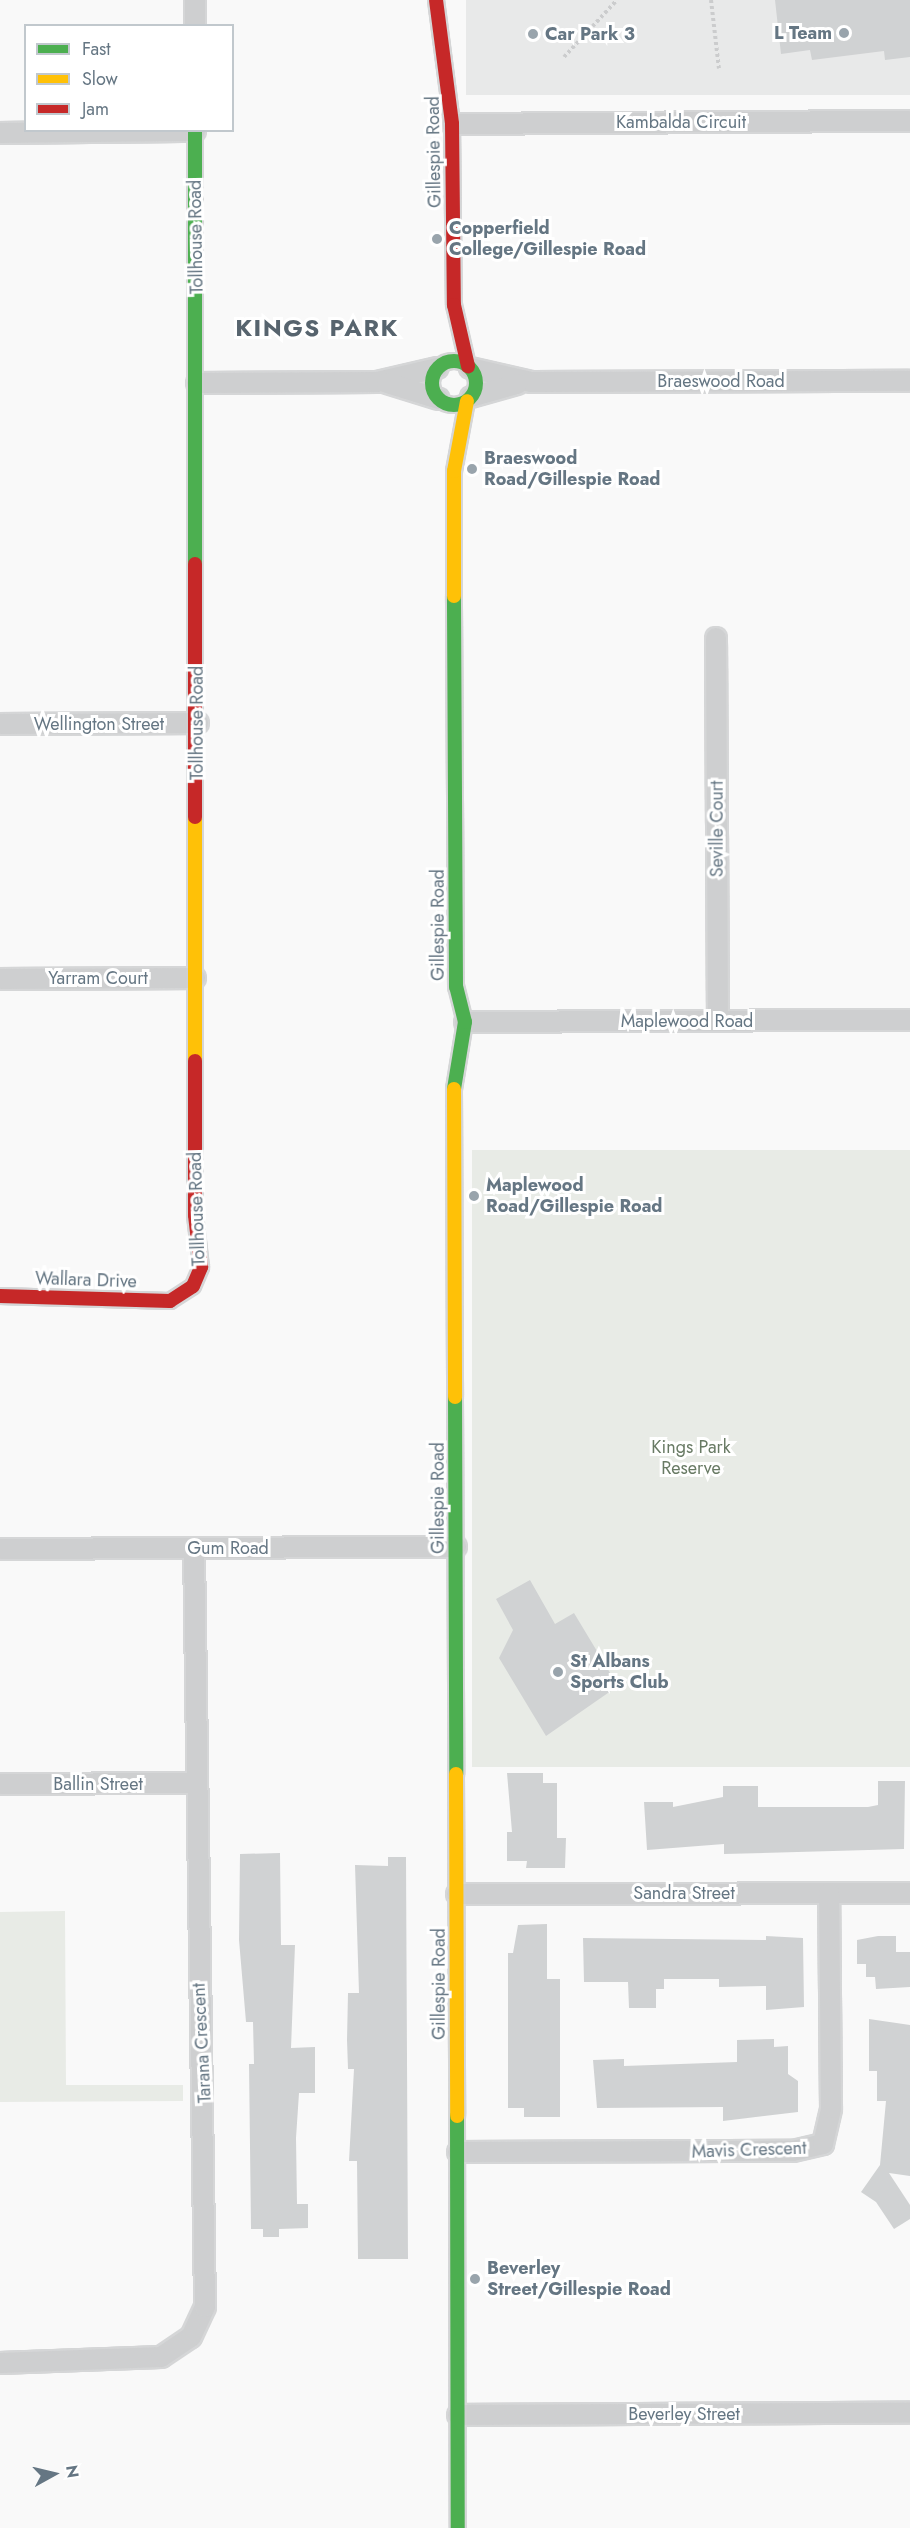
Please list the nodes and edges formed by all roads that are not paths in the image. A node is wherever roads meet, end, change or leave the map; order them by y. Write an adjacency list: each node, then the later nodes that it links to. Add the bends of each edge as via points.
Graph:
1 (195, 0): 3 (street)
2 (436, 0): 5 (street, Gillespie Road)
3 (195, 24)
4 (910, 121): 5 (street, Kambalda Circuit)
5 (452, 124): 9 (street, Gillespie Road)
6 (98, 132): 8 (street)
7 (195, 132): 15 (street, Tollhouse Road)
8 (0, 133)
9 (454, 305): 10 (street, Gillespie Road); 11 (street, Gillespie Road)
10 (439, 367): 11 (street, via 454,360); 13 (street); 17 (street, via 432,380)
11 (469, 367): 14 (street, Braeswood Road); 16 (street, via 476,385)
12 (910, 381): 14 (street, Braeswood Road)
13 (377, 382): 15 (street); 17 (street)
14 (531, 382): 16 (street, Braeswood Road)
15 (197, 383): 20 (street, Tollhouse Road)
16 (469, 399): 17 (street); 18 (street, Gillespie Road)
17 (441, 401): 18 (street, Gillespie Road)
18 (454, 471): 26 (street, Gillespie Road, via 456,987)
19 (716, 638): 25 (street, Seville Court)
20 (198, 723): 21 (street, Wellington Street); 22 (street, Tollhouse Road)
21 (0, 724)
22 (195, 978): 23 (street, Yarram Court); 28 (street, Tollhouse Road, via 195,1215 201,1267 193,1286)
23 (0, 979)
24 (910, 1020): 25 (street, Maplewood Road)
25 (718, 1021): 26 (street, Maplewood Road)
26 (465, 1022): 29 (street, Gillespie Road, via 454,1067)
27 (0, 1296): 28 (street, Wallara Drive)
28 (170, 1300)
29 (456, 1547): 30 (street, Gum Road); 36 (street, Gillespie Road)
30 (194, 1548): 31 (street, Gum Road); 32 (street, Tarana Crescent)
31 (0, 1549)
32 (196, 1783): 33 (street, Ballin Street); 38 (street, Tarana Crescent, via 196,1937 206,2130 203,2317 182,2345 147,2361)
33 (0, 1784)
34 (829, 1893): 35 (street, Sandra Street); 36 (street, Sandra Street); 37 (street, Mavis Crescent, via 831,2108 823,2144 793,2151)
35 (910, 1893)
36 (457, 1894): 37 (street, Gillespie Road)
37 (458, 2152): 40 (street, Gillespie Road)
38 (0, 2363)
39 (910, 2413): 40 (street, Beverley Street)
40 (458, 2415): 41 (street, Gillespie Road)
41 (458, 2528)

